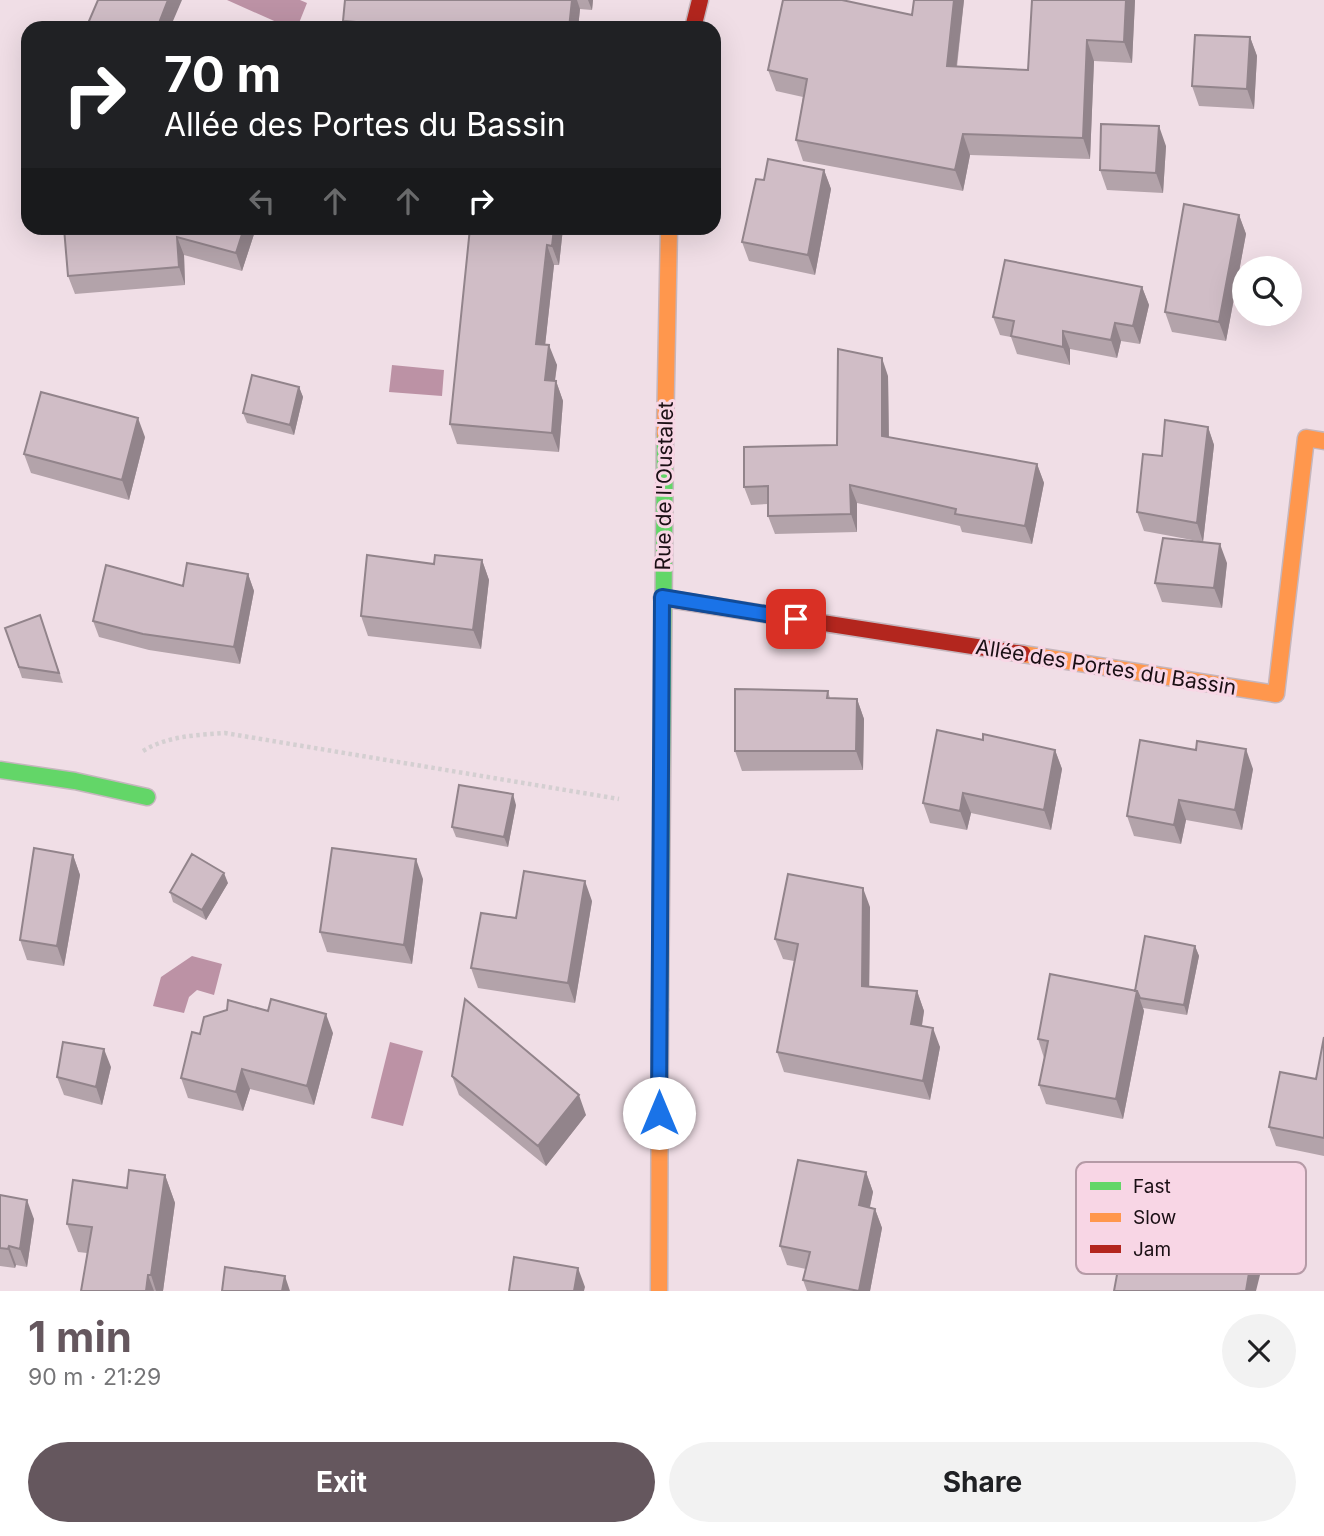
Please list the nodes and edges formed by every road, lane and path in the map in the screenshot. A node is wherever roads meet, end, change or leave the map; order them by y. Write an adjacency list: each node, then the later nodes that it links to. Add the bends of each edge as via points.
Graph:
1 (700, 0): 2 (street)
2 (695, 21)
3 (669, 235): 5 (street, Rue de l'Oustalet)
4 (1324, 441): 5 (street, Allée des Portes du Bassin, via 1306,438 1276,694)
5 (662, 597): 10 (street, Rue de l'Oustalet)
6 (0, 770): 7 (street)
7 (125, 793): 8 (street); 9 (path, via 130,771 144,750 189,736 225,733)
8 (146, 797)
9 (627, 801)
10 (659, 1291)

